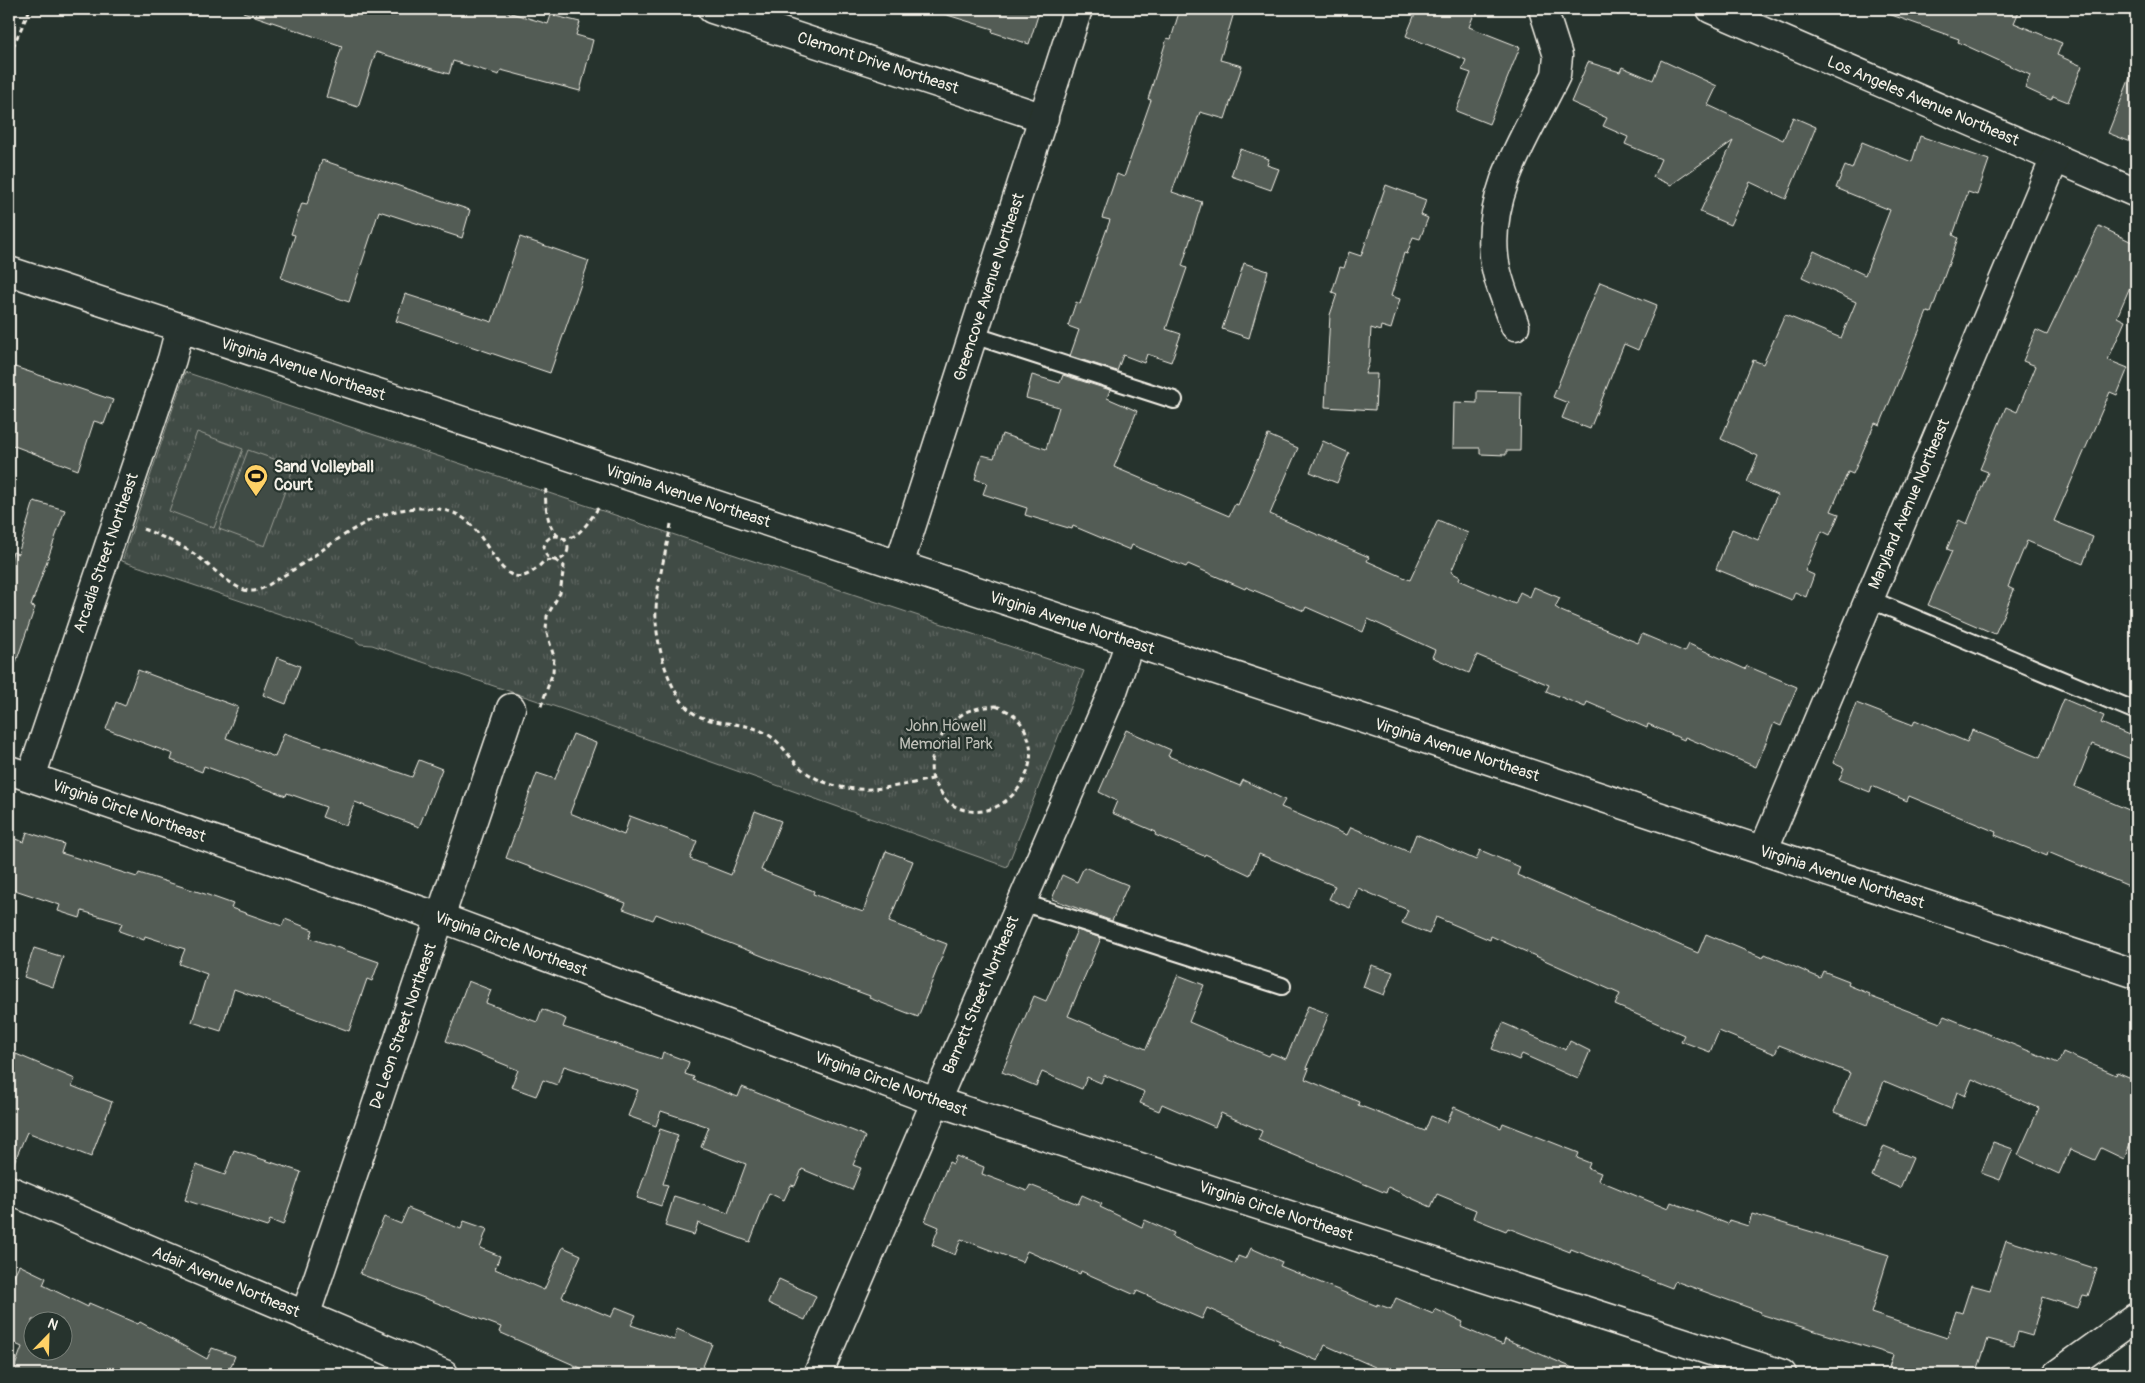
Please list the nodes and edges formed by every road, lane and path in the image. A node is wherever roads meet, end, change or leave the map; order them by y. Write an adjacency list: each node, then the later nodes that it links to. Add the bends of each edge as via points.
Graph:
1 (30, 9): 6 (path)
2 (712, 9): 7 (street, Clemont Drive Northeast)
3 (1078, 9): 7 (street, Greencove Avenue Northeast)
4 (1542, 9): 11 (street, via 1558,56 1556,75 1504,180 1495,211 1494,259)
5 (1710, 9): 8 (street, Los Angeles Avenue Northeast)
6 (9, 55)
7 (1044, 118): 13 (street, Greencove Avenue Northeast)
8 (2055, 158): 9 (street, Los Angeles Avenue Northeast); 22 (street, Maryland Avenue Northeast)
9 (2136, 193)
10 (9, 271): 12 (street, Virginia Avenue Northeast)
11 (1514, 326)
12 (180, 328): 17 (street, Arcadia Street Northeast); 21 (street, Virginia Avenue Northeast)
13 (973, 336): 14 (lane); 21 (street, Greencove Avenue Northeast)
14 (1174, 400)
15 (546, 489): 19 (path, via 544,501 549,523)
16 (599, 507): 19 (path, via 572,537)
17 (116, 522): 20 (path, via 146,530 190,552 234,584 250,591 265,587 300,568 368,520 404,509 437,509 466,520 508,574 527,576 544,561); 27 (street, Arcadia Street Northeast)
18 (671, 524): 28 (path, via 660,573 656,627 670,683 679,699 699,717 752,726 771,736 807,773 834,786 886,789)
19 (563, 538): 20 (path, via 567,543 567,553 560,560); 20 (path, via 551,536 544,543 544,552)
20 (555, 560): 25 (path, via 564,566 564,578 547,616 546,630 554,657 553,672)
21 (899, 565): 23 (street, Virginia Avenue Northeast)
22 (1869, 599): 26 (lane); 29 (street, Maryland Avenue Northeast)
23 (1130, 642): 29 (street, Virginia Avenue Northeast); 30 (street, Barnett Street Northeast, via 1113,691)
24 (511, 708): 31 (street, De Leon Street Northeast)
25 (540, 709)
26 (2136, 711)
27 (20, 774): 31 (street, Virginia Circle Northeast)
28 (932, 779): 28 (path, via 947,800 968,812 994,809 1011,797 1027,775 1032,753 1028,734 1015,716 996,706 967,711 946,726 934,751)
29 (1763, 850): 32 (street, Virginia Avenue Northeast)
30 (1022, 902): 33 (lane); 34 (street, Barnett Street Northeast)
31 (439, 917): 34 (street, Virginia Circle Northeast); 36 (street, De Leon Street Northeast)
32 (2136, 974)
33 (1282, 986)
34 (936, 1102): 39 (street, Barnett Street Northeast); 40 (street, Virginia Circle Northeast)
35 (9, 1190): 36 (street, Adair Avenue Northeast)
36 (305, 1316): 38 (street, Adair Avenue Northeast)
37 (2136, 1317): 41 (street)
38 (444, 1374)
39 (818, 1374)
40 (1782, 1374)
41 (2057, 1374)

